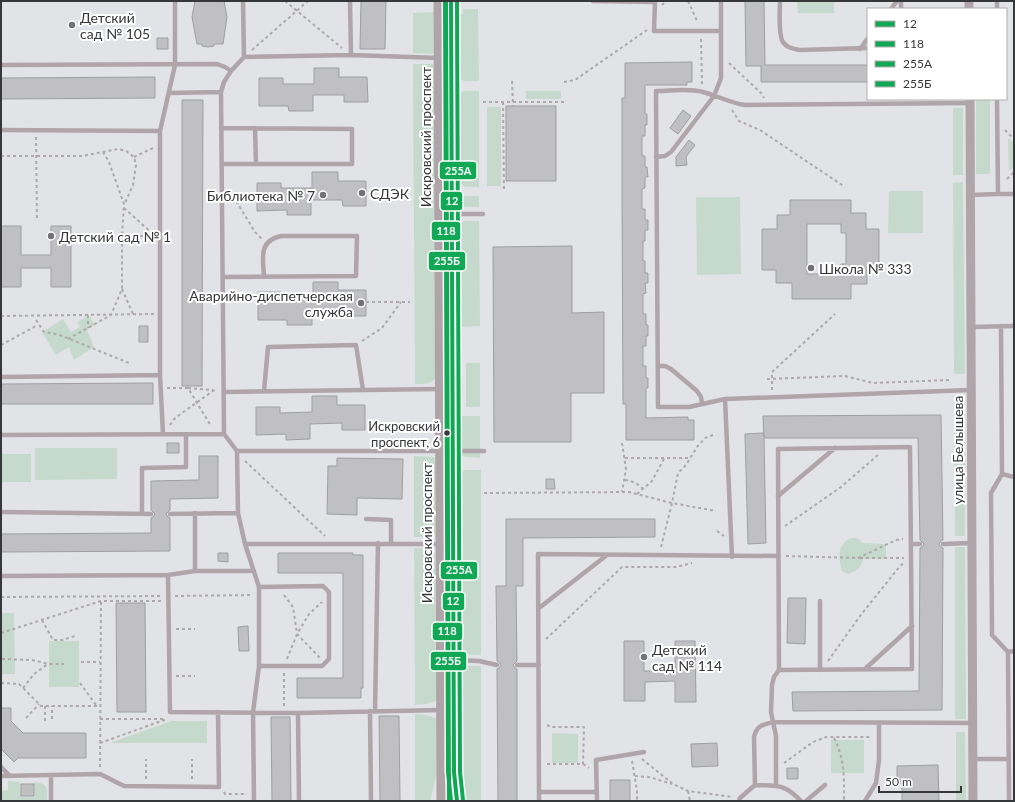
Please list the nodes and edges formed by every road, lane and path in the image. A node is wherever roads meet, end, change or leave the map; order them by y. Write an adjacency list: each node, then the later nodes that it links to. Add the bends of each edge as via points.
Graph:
1 (175, 1): 24 (lane)
2 (243, 1): 20 (lane)
3 (285, 1): 12 (path)
4 (308, 1): 12 (path)
5 (350, 1): 19 (lane)
6 (440, 1): 21 (street, Искровский проспект)
7 (452, 1): 21 (street, Искровский проспект)
8 (593, 1): 13 (lane, via 655,2)
9 (688, 1): 14 (path)
10 (721, 1): 15 (lane)
11 (780, 1): 18 (lane, via 780,35 790,48)
12 (297, 10): 19 (path); 20 (path)
13 (654, 25): 14 (lane, via 654,31); 27 (path, via 574,80)
14 (701, 31): 15 (lane); 29 (path)
15 (721, 31): 22 (lane)
16 (867, 39): 18 (lane)
17 (867, 48): 18 (lane)
18 (860, 49)
19 (351, 55): 20 (lane); 21 (lane)
20 (244, 57): 25 (lane)
21 (446, 58): 60 (street, Искровский проспект)
22 (721, 59): 31 (lane, via 721,78); 39 (path, via 762,94)
23 (1, 65): 24 (lane)
24 (175, 65): 25 (lane, via 217,64); 30 (lane)
25 (231, 71): 28 (lane)
26 (512, 82): 36 (path)
27 (564, 82)
28 (221, 92): 30 (lane); 41 (lane)
29 (702, 92): 31 (lane); 53 (lane, via 656,91)
30 (169, 93): 46 (lane)
31 (714, 96): 38 (lane); 53 (lane, via 671,152)
32 (997, 100): 63 (lane)
33 (970, 101): 39 (lane); 62 (street, улица Белышева)
34 (483, 102): 35 (path)
35 (503, 102): 36 (path); 61 (path)
36 (513, 102): 37 (path); 40 (path)
37 (564, 102)
38 (731, 102): 39 (lane); 59 (path, via 731,109 739,121 760,130)
39 (766, 105)
40 (513, 106)
41 (221, 128): 42 (lane); 54 (lane)
42 (255, 128): 55 (lane); 55 (lane, via 352,129 352,164)
43 (1, 130): 44 (lane)
44 (36, 130): 46 (lane); 51 (path)
45 (1005, 130): 47 (path)
46 (160, 131): 48 (lane)
47 (1014, 139)
48 (160, 144): 52 (path); 78 (lane)
49 (103, 152): 51 (path, via 82,156); 52 (path, via 118,149); 65 (path)
50 (1, 156): 51 (path)
51 (36, 156): 68 (path)
52 (134, 157): 65 (path, via 136,165 133,185)
53 (656, 157): 93 (lane)
54 (222, 164): 55 (lane); 57 (lane)
55 (256, 164)
56 (1014, 172): 58 (path)
57 (222, 178): 70 (path, via 255,232); 72 (lane)
58 (1007, 179)
59 (845, 186)
60 (446, 192): 66 (street, Искровский проспект); 102 (street, Искровский проспект)
61 (504, 192)
62 (970, 194): 63 (lane); 87 (street, улица Белышева)
63 (998, 194): 64 (lane)
64 (1014, 194)
65 (124, 206): 69 (path); 69 (path, via 156,236)
66 (452, 214): 67 (lane); 102 (street, Искровский проспект)
67 (483, 214)
68 (37, 220)
69 (122, 236): 73 (path)
70 (267, 243): 71 (lane, via 263,250); 71 (lane, via 272,238 281,236 357,236 356,276)
71 (264, 277): 72 (lane)
72 (223, 278): 99 (lane)
73 (122, 289): 77 (path); 81 (path)
74 (366, 302): 75 (path)
75 (401, 302): 76 (path); 91 (path, via 382,328)
76 (410, 302)
77 (133, 314): 78 (path); 81 (path)
78 (160, 314): 94 (lane)
79 (835, 314): 97 (path, via 772,372)
80 (88, 315): 81 (path); 82 (path); 88 (path)
81 (111, 315): 88 (path)
82 (1, 316)
83 (36, 320): 89 (path, via 44,332)
84 (36, 326): 90 (path)
85 (1001, 326): 86 (lane); 87 (lane); 127 (lane)
86 (1014, 326)
87 (971, 327): 105 (street, улица Белышева)
88 (88, 328): 89 (path)
89 (68, 339): 92 (path)
90 (1, 345)
91 (356, 345): 104 (lane); 106 (lane, via 268,347)
92 (129, 364)
93 (658, 366): 111 (lane, via 665,366 677,373 697,391); 111 (lane, via 658,407 689,407)
94 (160, 375): 95 (lane); 100 (lane)
95 (1, 377)
96 (767, 379): 97 (path)
97 (772, 379): 98 (path, via 845,376 873,383); 108 (path)
98 (950, 380)
99 (224, 383): 103 (path); 107 (lane)
100 (161, 388): 101 (path); 112 (lane)
101 (188, 388): 103 (path); 110 (path)
102 (447, 389): 104 (lane); 122 (street, Искровский проспект)
103 (214, 390): 110 (path)
104 (363, 390): 106 (lane)
105 (971, 390): 108 (lane); 154 (street, улица Белышева)
106 (264, 391): 107 (lane)
107 (224, 392): 115 (lane)
108 (772, 397): 109 (lane)
109 (725, 399): 111 (lane); 159 (lane)
110 (197, 402): 112 (path, via 175,418); 114 (path)
111 (702, 403)
112 (163, 434): 113 (lane); 116 (lane)
113 (186, 434): 114 (lane); 138 (lane, via 186,467 142,468)
114 (216, 434): 115 (lane)
115 (224, 434): 121 (lane)
116 (1, 435)
117 (713, 435): 126 (path, via 705,438)
118 (622, 443): 124 (path)
119 (887, 447): 120 (lane); 144 (path, via 841,487); 145 (lane, via 910,447)
120 (835, 448): 134 (lane); 134 (lane, via 778,448)
121 (237, 451): 122 (lane); 140 (lane); 147 (path, via 246,463)
122 (447, 451): 123 (lane); 150 (street, Искровский проспект); 187 (street, Искровский проспект)
123 (484, 451)
124 (625, 458): 125 (path); 129 (path)
125 (664, 458): 126 (path); 130 (path, via 652,481)
126 (690, 458): 135 (path, via 678,473)
127 (1002, 474): 128 (lane); 185 (lane, via 991,493 992,635)
128 (1014, 477)
129 (625, 480): 130 (path); 131 (path)
130 (643, 489): 133 (path)
131 (622, 492): 132 (path); 133 (path)
132 (484, 493)
133 (637, 494): 135 (path)
134 (778, 496): 144 (lane)
135 (672, 503): 136 (path); 156 (path)
136 (716, 511)
137 (1, 512): 138 (lane)
138 (142, 513): 141 (lane)
139 (195, 513): 140 (lane); 142 (lane); 162 (lane)
140 (238, 513): 146 (lane)
141 (151, 514)
142 (170, 514)
143 (366, 519): 149 (lane, via 391,520)
144 (778, 531): 158 (lane)
145 (911, 538): 151 (lane); 160 (path, via 896,540)
146 (245, 544): 147 (lane); 163 (lane)
147 (334, 544): 148 (lane)
148 (378, 544): 149 (lane); 213 (lane)
149 (391, 544): 150 (lane)
150 (441, 544): 187 (street, Искровский проспект)
151 (911, 544): 152 (lane); 161 (lane)
152 (920, 544)
153 (943, 544): 154 (lane)
154 (972, 544): 224 (street, улица Белышева)
155 (607, 555): 156 (lane); 174 (lane); 174 (lane, via 538,554)
156 (659, 556): 157 (lane)
157 (703, 556): 159 (lane); 183 (path, via 691,564 676,567 622,567)
158 (778, 556): 159 (lane); 160 (path); 200 (lane)
159 (732, 557)
160 (858, 558): 161 (path)
161 (911, 558): 177 (lane); 201 (path, via 900,566)
162 (195, 571): 163 (lane); 164 (lane)
163 (254, 571): 166 (lane)
164 (168, 575): 165 (lane); 171 (lane)
165 (1, 576)
166 (259, 586): 167 (lane); 168 (lane)
167 (278, 586): 169 (lane, via 323,586 329,592); 181 (path, via 294,607)
168 (259, 595): 171 (path); 197 (lane)
169 (329, 596): 181 (path, via 309,614); 190 (lane, via 329,659)
170 (1, 597): 171 (path)
171 (168, 598): 172 (path); 214 (lane, via 170,712)
172 (101, 601): 176 (path); 189 (path)
173 (820, 601): 201 (lane)
174 (539, 608): 183 (lane)
175 (1, 619): 180 (path)
176 (42, 620): 180 (path); 182 (path, via 53,640)
177 (912, 626): 199 (lane); 199 (lane, via 912,669)
178 (174, 629): 179 (path)
179 (195, 629)
180 (1, 633): 186 (path)
181 (298, 634): 190 (path); 198 (path)
182 (75, 636)
183 (539, 645): 196 (lane)
184 (1014, 650): 185 (lane)
185 (1008, 652): 231 (lane)
186 (2, 659): 191 (path); 192 (path, via 32,660)
187 (448, 660): 194 (lane, via 479,661); 212 (street, Искровский проспект)
188 (81, 662): 189 (path)
189 (100, 662): 211 (path)
190 (326, 663): 198 (lane, via 322,666)
191 (1, 664)
192 (49, 664): 193 (path); 206 (path, via 34,674)
193 (64, 664)
194 (497, 665)
195 (517, 665): 196 (lane)
196 (539, 665): 222 (lane)
197 (259, 666): 198 (lane); 215 (lane)
198 (284, 666): 216 (path)
199 (864, 669): 201 (lane)
200 (779, 670): 201 (lane); 223 (lane, via 772,685)
201 (820, 670)
202 (174, 676): 203 (path)
203 (195, 676)
204 (1, 683): 206 (path, via 19,684)
205 (80, 683): 210 (path)
206 (23, 688): 207 (path)
207 (39, 704): 208 (path); 218 (path)
208 (45, 706): 209 (path); 221 (path)
209 (52, 706): 210 (path); 219 (path)
210 (96, 706): 211 (path)
211 (100, 706): 220 (path)
212 (448, 710): 213 (lane); 262 (street, Искровский проспект); 263 (street, Искровский проспект)
213 (372, 711): 217 (lane); 261 (lane)
214 (218, 712): 215 (lane); 251 (lane)
215 (253, 712): 216 (lane); 255 (lane)
216 (284, 712): 217 (lane)
217 (298, 713): 260 (lane)
218 (26, 718)
219 (52, 719)
220 (100, 719): 228 (path); 228 (path, via 167,719)
221 (45, 721)
222 (539, 722): 235 (lane); 236 (path, via 551,727 584,727)
223 (773, 722): 225 (lane); 238 (lane, via 776,736); 248 (lane, via 762,725 756,730 754,737)
224 (972, 722): 225 (lane); 234 (street, улица Белышева)
225 (879, 723): 227 (lane)
226 (834, 737): 227 (path); 238 (path, via 813,742); 271 (path, via 841,751)
227 (879, 737): 272 (lane, via 876,783)
228 (100, 744): 239 (path)
229 (644, 752): 230 (lane)
230 (633, 754): 240 (lane, via 596,760); 244 (path); 247 (path)
231 (1009, 758): 234 (lane); 274 (lane)
232 (146, 759): 245 (path)
233 (192, 759): 246 (path)
234 (972, 759): 273 (street, улица Белышева)
235 (539, 764): 236 (path); 253 (lane)
236 (583, 764): 240 (path)
237 (1, 767): 243 (lane)
238 (776, 768): 250 (lane)
239 (100, 774): 241 (lane); 251 (lane, via 124,786)
240 (596, 774): 254 (lane)
241 (50, 775): 243 (lane); 258 (lane)
242 (1, 776): 243 (lane)
243 (10, 776)
244 (635, 776): 247 (path); 266 (path)
245 (146, 778)
246 (192, 778)
247 (673, 784): 252 (path)
248 (755, 785): 250 (lane); 257 (lane)
249 (825, 785): 270 (lane)
250 (776, 786): 269 (lane, via 790,790)
251 (219, 787): 255 (path, via 225,794)
252 (688, 791): 256 (path); 267 (path)
253 (539, 792): 254 (lane); 264 (lane)
254 (597, 792): 265 (lane)
255 (254, 794): 259 (lane)
256 (723, 796): 257 (path); 268 (path)
257 (739, 800)
258 (51, 801)
259 (254, 801)
260 (299, 801)
261 (371, 801)
262 (443, 801)
263 (457, 801)
264 (539, 801)
265 (597, 801)
266 (637, 801)
267 (690, 801)
268 (721, 801)
269 (800, 801)
270 (806, 801)
271 (844, 801)
272 (865, 801)
273 (972, 801)
274 (1009, 801)

